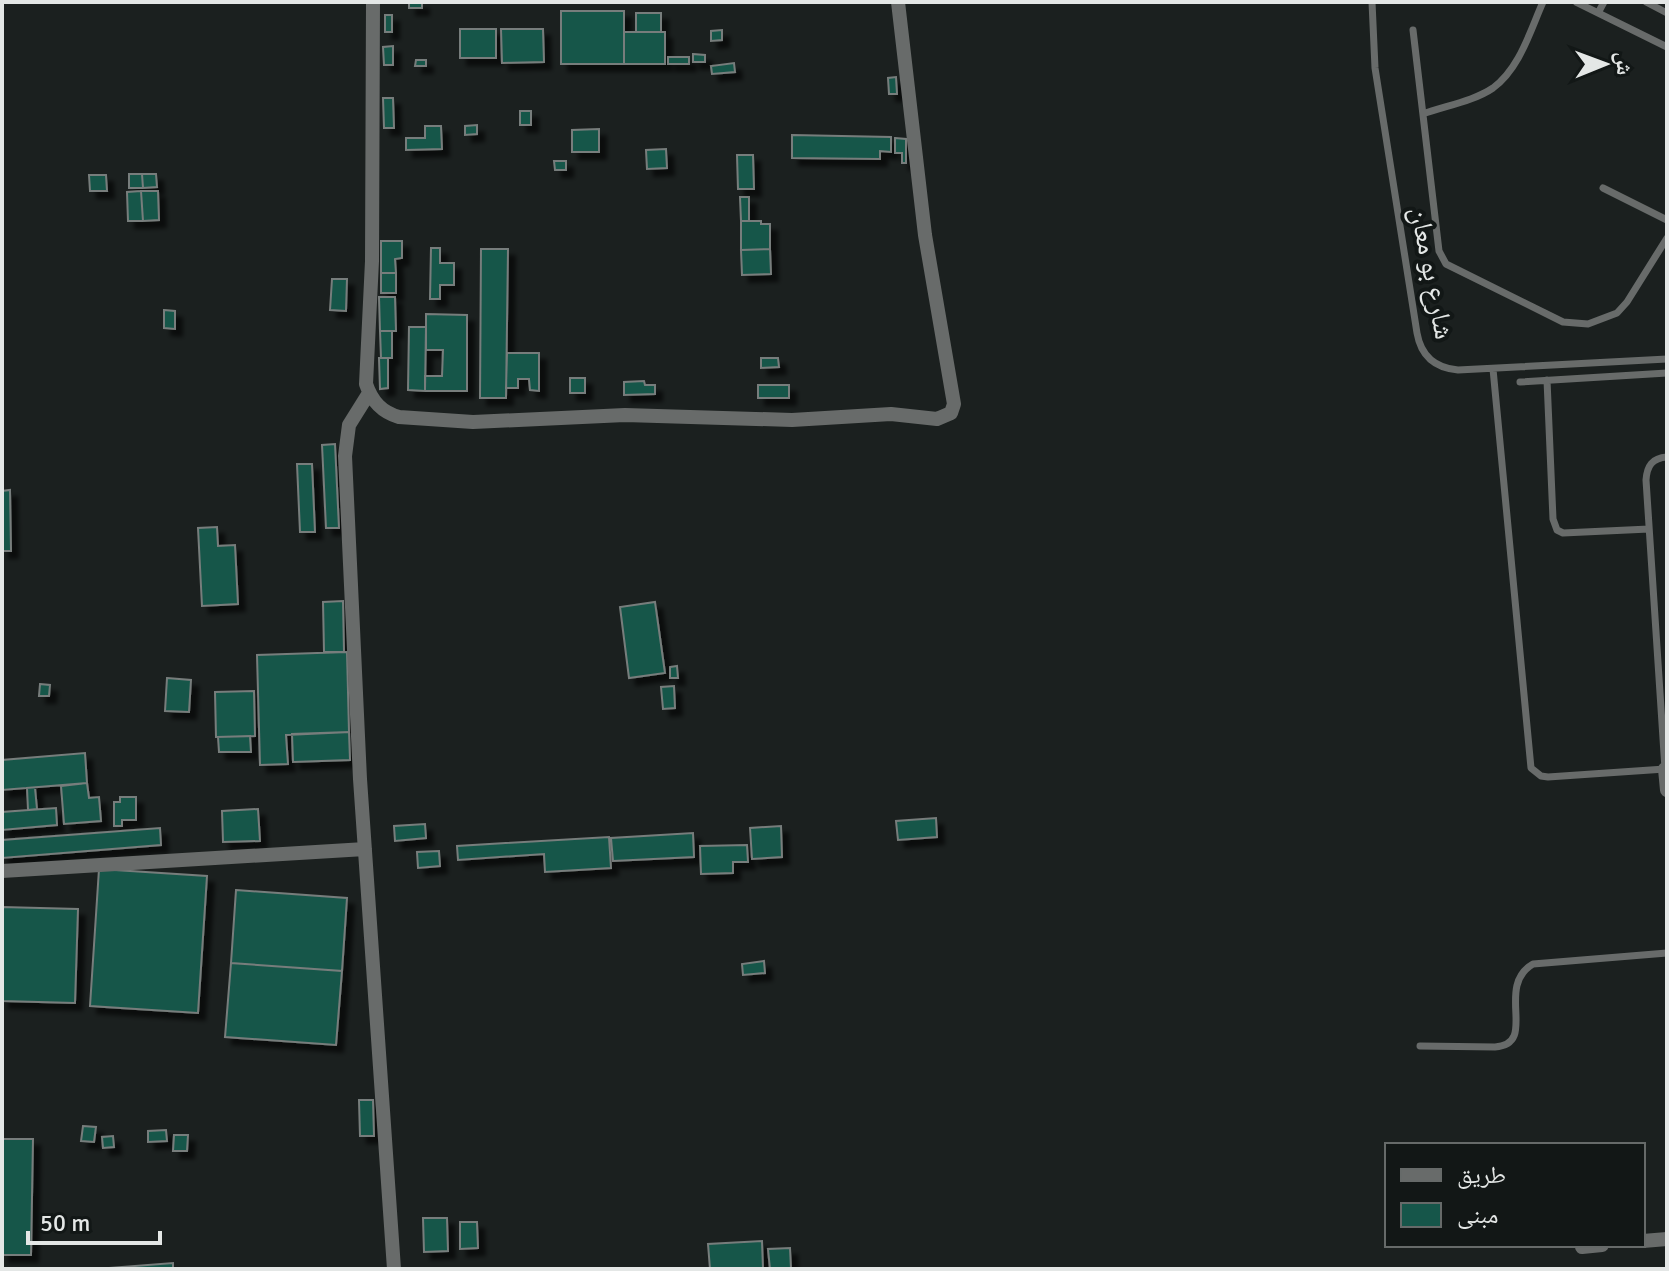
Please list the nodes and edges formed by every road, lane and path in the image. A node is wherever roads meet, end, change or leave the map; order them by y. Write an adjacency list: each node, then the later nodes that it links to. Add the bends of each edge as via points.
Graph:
1 (373, 2): 21 (street, via 372,261 365,375)
2 (898, 2): 21 (street, via 925,235 954,404 947,416 792,420 625,415 473,422 399,417 381,408)
3 (1372, 2): 17 (lane, شارع بو معان, via 1375,68 1419,343 1429,359 1445,369)
4 (1543, 2): 12 (lane, via 1503,79 1479,95)
5 (1576, 2): 8 (lane)
6 (1604, 2): 8 (lane)
7 (1646, 2): 9 (lane)
8 (1598, 13): 11 (lane)
9 (1667, 13)
10 (1413, 30): 12 (lane)
11 (1667, 47)
12 (1423, 114): 15 (lane, via 1440,256 1446,264 1563,322 1588,324 1617,313)
13 (1603, 188): 14 (lane)
14 (1667, 220)
15 (1667, 238)
16 (1667, 359): 17 (lane, شارع بو معان)
17 (1493, 369): 24 (lane, via 1531,768 1548,777)
18 (1667, 373): 19 (lane)
19 (1547, 380): 20 (lane); 23 (lane, via 1557,530)
20 (1520, 382)
21 (369, 393): 26 (street, via 349,425 345,456)
22 (1667, 457): 23 (lane, via 1646,471)
23 (1649, 529): 24 (lane)
24 (1666, 769): 25 (street)
25 (1667, 790)
26 (365, 849): 27 (street); 32 (street)
27 (2, 871)
28 (1667, 953): 29 (lane, via 1533,964 1516,981 1512,1042 1504,1047)
29 (1420, 1046)
30 (1667, 1239): 31 (street)
31 (1645, 1241)
32 (394, 1269)

